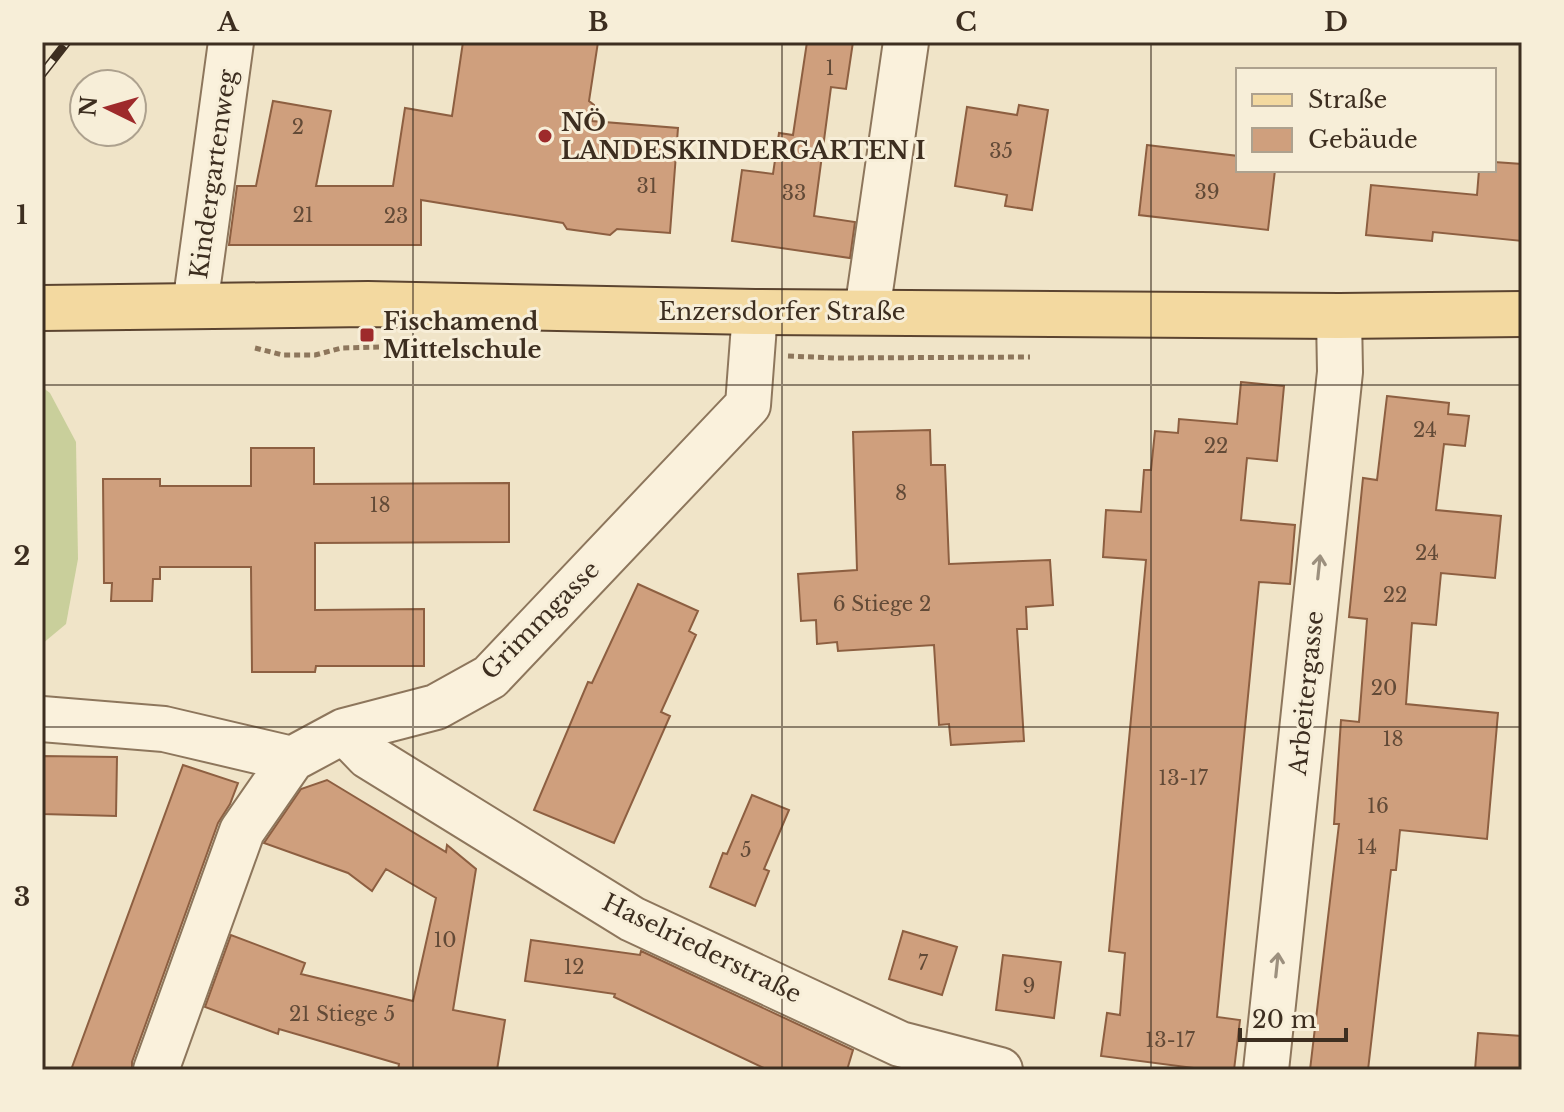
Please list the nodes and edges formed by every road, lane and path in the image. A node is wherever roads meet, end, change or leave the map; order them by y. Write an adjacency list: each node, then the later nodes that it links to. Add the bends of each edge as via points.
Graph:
1 (231, 42): 3 (street, Kindergartenweg)
2 (906, 42): 6 (street)
3 (195, 306): 4 (main road, Enzersdorfer Straße); 5 (main road, Enzersdorfer Straße)
4 (42, 308)
5 (755, 312): 6 (main road, Enzersdorfer Straße); 12 (street, Grimmgasse, via 748,405 490,677 436,707)
6 (867, 312): 8 (main road, Enzersdorfer Straße)
7 (1522, 314): 8 (main road, Enzersdorfer Straße)
8 (1339, 316): 16 (street, Arbeitergasse, one-way to 8, via 1340,372)
9 (253, 347): 10 (path, via 283,355 315,355 342,348)
10 (388, 347)
11 (42, 719): 13 (street, via 164,729)
12 (344, 731): 13 (street, Grimmgasse); 15 (street, Haselriederstraße, via 368,756 632,919 900,1044)
13 (292, 759): 14 (street, Grimmgasse, via 242,831)
14 (156, 1070)
15 (1000, 1070)
16 (1266, 1070)

